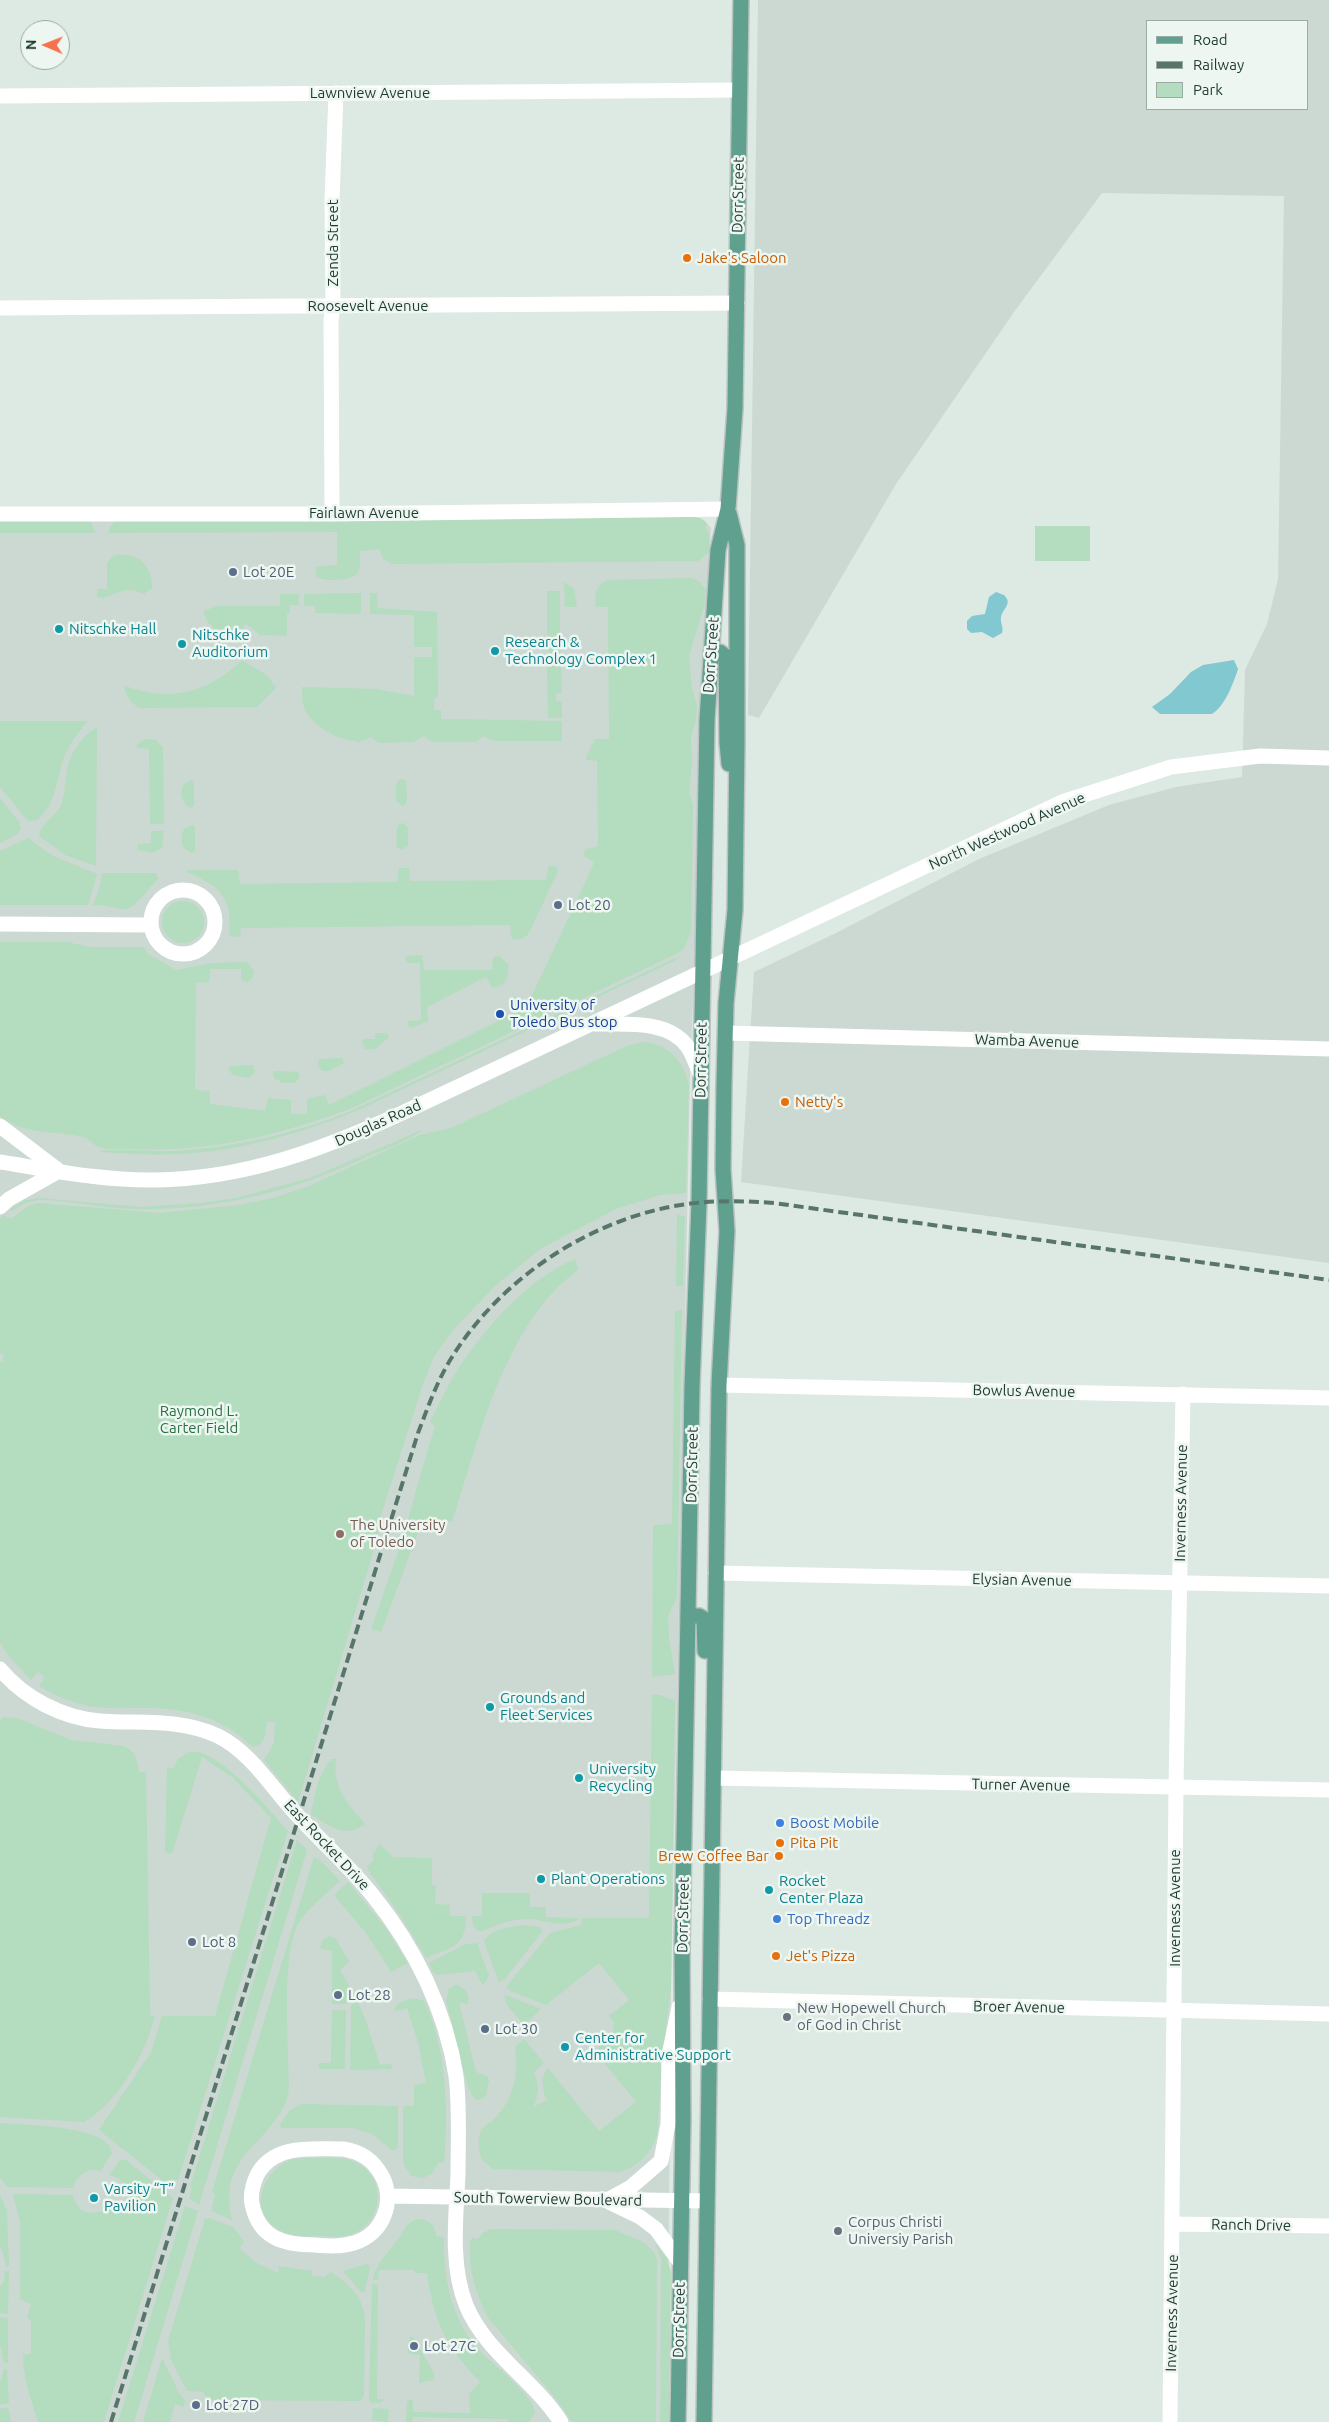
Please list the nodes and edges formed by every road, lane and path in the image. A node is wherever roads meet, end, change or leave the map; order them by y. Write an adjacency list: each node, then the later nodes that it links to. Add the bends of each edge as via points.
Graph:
1 (741, 0): 2 (main road, Dorr Street)
2 (740, 90): 3 (street, Lawnview Avenue); 5 (main road, Dorr Street)
3 (336, 93): 4 (street, Lawnview Avenue); 6 (street, Zenda Street)
4 (0, 96)
5 (737, 303): 6 (street, Roosevelt Avenue); 8 (main road, Dorr Street, via 735,409)
6 (333, 306): 7 (street, Roosevelt Avenue); 10 (street, Zenda Street)
7 (0, 308)
8 (728, 509): 10 (street, Fairlawn Avenue); 11 (main road, Dorr Street, via 718,550); 12 (main road, Dorr Street, via 737,545)
9 (0, 514): 10 (street, Fairlawn Avenue)
10 (332, 514)
11 (711, 652): 12 (main road, via 720,652 726,657); 17 (main road, Dorr Street)
12 (732, 743): 16 (main road, Dorr Street, via 736,820 735,910)
13 (1329, 758): 16 (street, North Westwood Avenue, via 1260,756 1171,767 1062,802)
14 (0, 924): 15 (street)
15 (150, 925): 15 (street, via 159,944 167,950 187,954 205,945 214,928 215,918 199,894 180,889 162,897 155,905)
16 (730, 959): 17 (street, Douglas Road); 19 (main road, Dorr Street)
17 (702, 973): 18 (street, Douglas Road); 21 (main road, Dorr Street)
18 (590, 1024): 21 (street, via 655,1027 669,1032 688,1047); 24 (street, Douglas Road, via 358,1133 279,1162 213,1176 154,1180)
19 (726, 1033): 20 (street, Wamba Avenue); 26 (main road, Dorr Street, via 723,1169 727,1231)
20 (1329, 1049)
21 (700, 1074): 32 (main road, Dorr Street)
22 (0, 1126): 24 (street)
23 (0, 1162): 24 (street, Douglas Road)
24 (59, 1171): 25 (street)
25 (0, 1207)
26 (719, 1384): 27 (street, Bowlus Avenue); 29 (main road, Dorr Street)
27 (1183, 1394): 28 (street, Bowlus Avenue); 30 (street, Inverness Avenue)
28 (1329, 1398)
29 (716, 1573): 30 (street, Elysian Avenue); 34 (main road, Dorr Street)
30 (1180, 1583): 31 (street, Elysian Avenue); 35 (street, Inverness Avenue)
31 (1329, 1586)
32 (689, 1616): 34 (main road, via 701,1616 704,1621); 37 (main road, Dorr Street)
33 (1, 1672): 42 (street, East Rocket Drive, via 30,1696 63,1713 100,1721 186,1725 220,1738 252,1763 299,1817 349,1866 402,1935 435,2000 456,2076)
34 (714, 1778): 35 (street, Turner Avenue); 38 (main road, Dorr Street)
35 (1176, 1787): 36 (street, Turner Avenue); 39 (street, Inverness Avenue)
36 (1329, 1790)
37 (682, 1989): 43 (street, via 669,2055 668,2124 661,2161 631,2187); 44 (main road, Dorr Street)
38 (710, 1999): 39 (street, Broer Avenue); 45 (main road, Dorr Street)
39 (1174, 2010): 40 (street, Broer Avenue); 46 (street, Inverness Avenue)
40 (1329, 2014)
41 (388, 2196): 41 (street, via 378,2168 368,2157 344,2149 296,2150 269,2160 260,2170 252,2192 252,2204 261,2226 269,2234 290,2244 341,2246 363,2240 381,2223); 42 (street, South Towerview Boulevard)
42 (457, 2197): 43 (street, South Towerview Boulevard); 49 (street, East Rocket Drive, via 456,2257 466,2305 483,2335 550,2405)
43 (606, 2200): 44 (street, South Towerview Boulevard); 48 (street, via 656,2229)
44 (681, 2201): 45 (street, South Towerview Boulevard); 48 (main road, Dorr Street)
45 (707, 2201): 51 (main road, Dorr Street)
46 (1173, 2224): 47 (street, Ranch Drive); 52 (street, Inverness Avenue)
47 (1329, 2226)
48 (680, 2262): 50 (main road, Dorr Street)
49 (561, 2422)
50 (678, 2422)
51 (704, 2422)
52 (1170, 2422)

